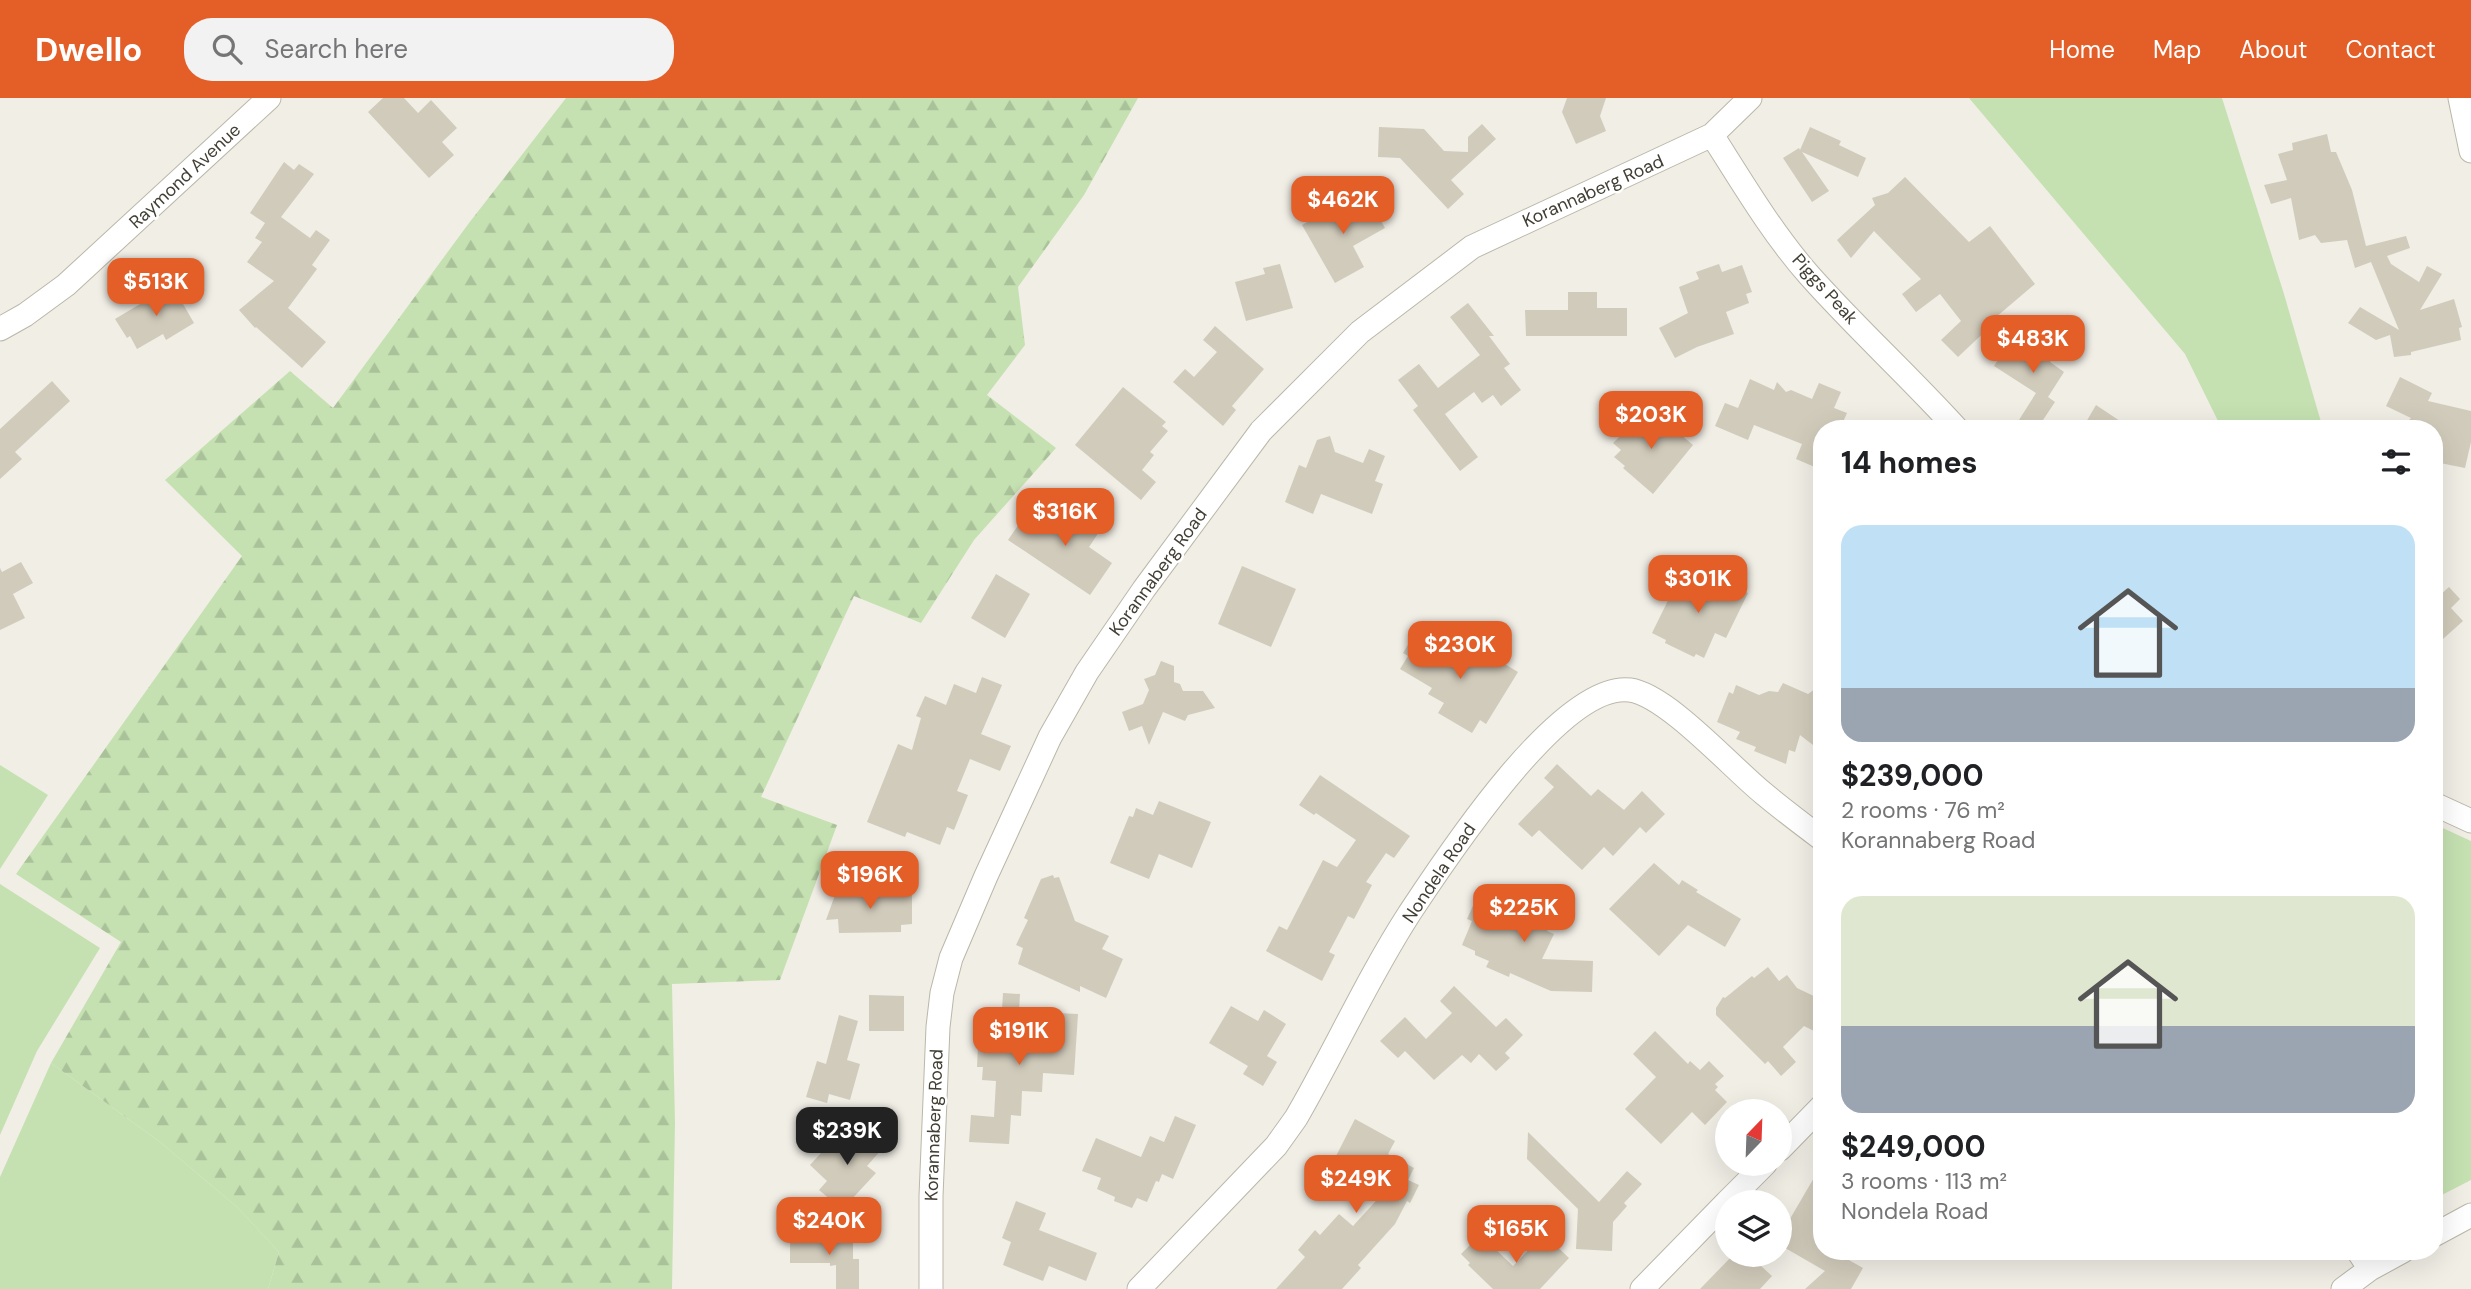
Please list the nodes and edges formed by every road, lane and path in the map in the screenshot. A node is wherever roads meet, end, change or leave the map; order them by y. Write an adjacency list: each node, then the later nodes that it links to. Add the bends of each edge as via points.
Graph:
1 (269, 98): 6 (street, Raymond Avenue, via 66,285)
2 (1750, 98): 4 (street, Korannaberg Road)
3 (2460, 98): 5 (street)
4 (1712, 135): 7 (street, Piggs Peak, via 1807,274); 19 (street, Korannaberg Road, via 1472,247 1360,332 1261,431 1087,672 1050,737 986,876 951,958 942,993 930,1196)
5 (2471, 151)
6 (0, 329)
7 (1949, 420)
8 (2443, 808): 9 (street)
9 (2471, 821)
10 (1813, 832): 20 (street, Nondela Road, via 1653,699 1630,690 1608,691 1586,702 1530,752 1469,827 1408,916 1276,1146)
11 (1813, 1115): 12 (street)
12 (1792, 1137)
13 (1753, 1176): 14 (street)
14 (1739, 1190)
15 (1715, 1214): 21 (street)
16 (2471, 1215): 17 (street)
17 (2443, 1230)
18 (2364, 1260): 22 (street)
19 (931, 1289)
20 (1139, 1289)
21 (1642, 1289)
22 (2343, 1289)

